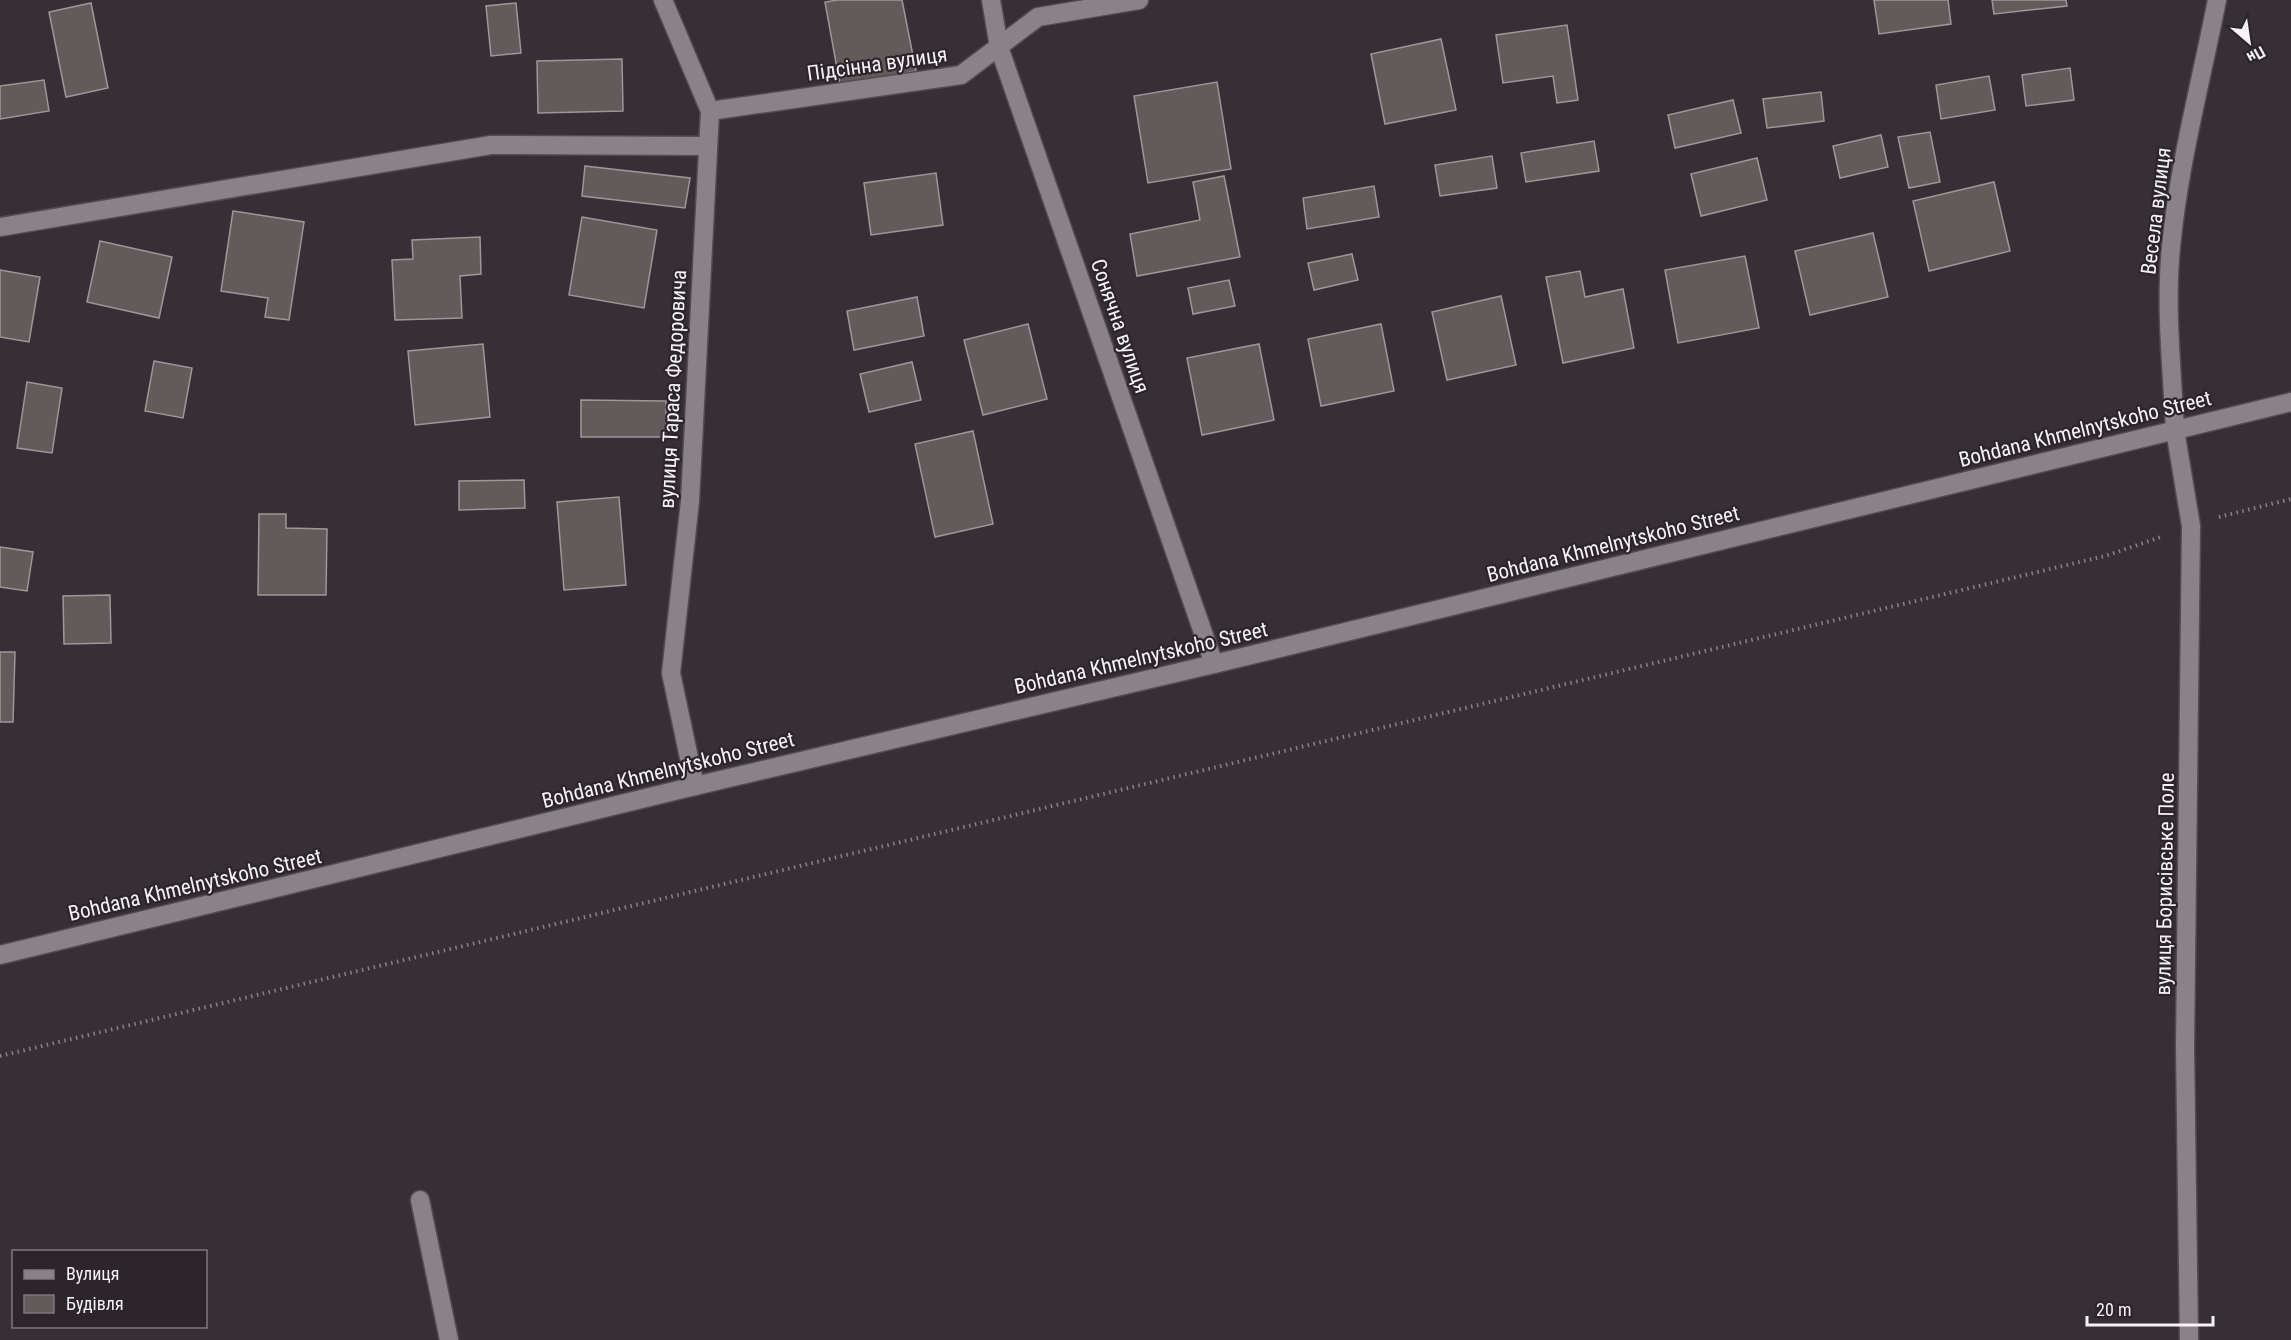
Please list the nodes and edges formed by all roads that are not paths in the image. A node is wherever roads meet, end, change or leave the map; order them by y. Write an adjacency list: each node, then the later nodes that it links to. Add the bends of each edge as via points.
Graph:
1 (663, 0): 6 (street, вулиця Тараса Федоровича)
2 (991, 0): 5 (street, Сонячна вулиця)
3 (1139, 0): 5 (street, Підсінна вулиця, via 1038,17)
4 (2217, 0): 10 (street, Весела вулиця, via 2185,153 2171,248 2169,331)
5 (999, 47): 6 (street, Підсінна вулиця, via 960,75); 11 (street, Сонячна вулиця)
6 (710, 111): 7 (street, вулиця Тараса Федоровича)
7 (708, 146): 8 (street, via 491,145); 12 (street, вулиця Тараса Федоровича, via 690,501 671,673)
8 (0, 227)
9 (2291, 402): 10 (street, Bohdana Khmelnytskoho Street)
10 (2175, 429): 11 (street, Bohdana Khmelnytskoho Street); 16 (street, вулиця Борисівське Поле, via 2192,526 2185,1047)
11 (1214, 664): 12 (street, Bohdana Khmelnytskoho Street)
12 (695, 786): 13 (street, Bohdana Khmelnytskoho Street)
13 (0, 955)
14 (420, 1200): 15 (street)
15 (449, 1340)
16 (2189, 1340)

